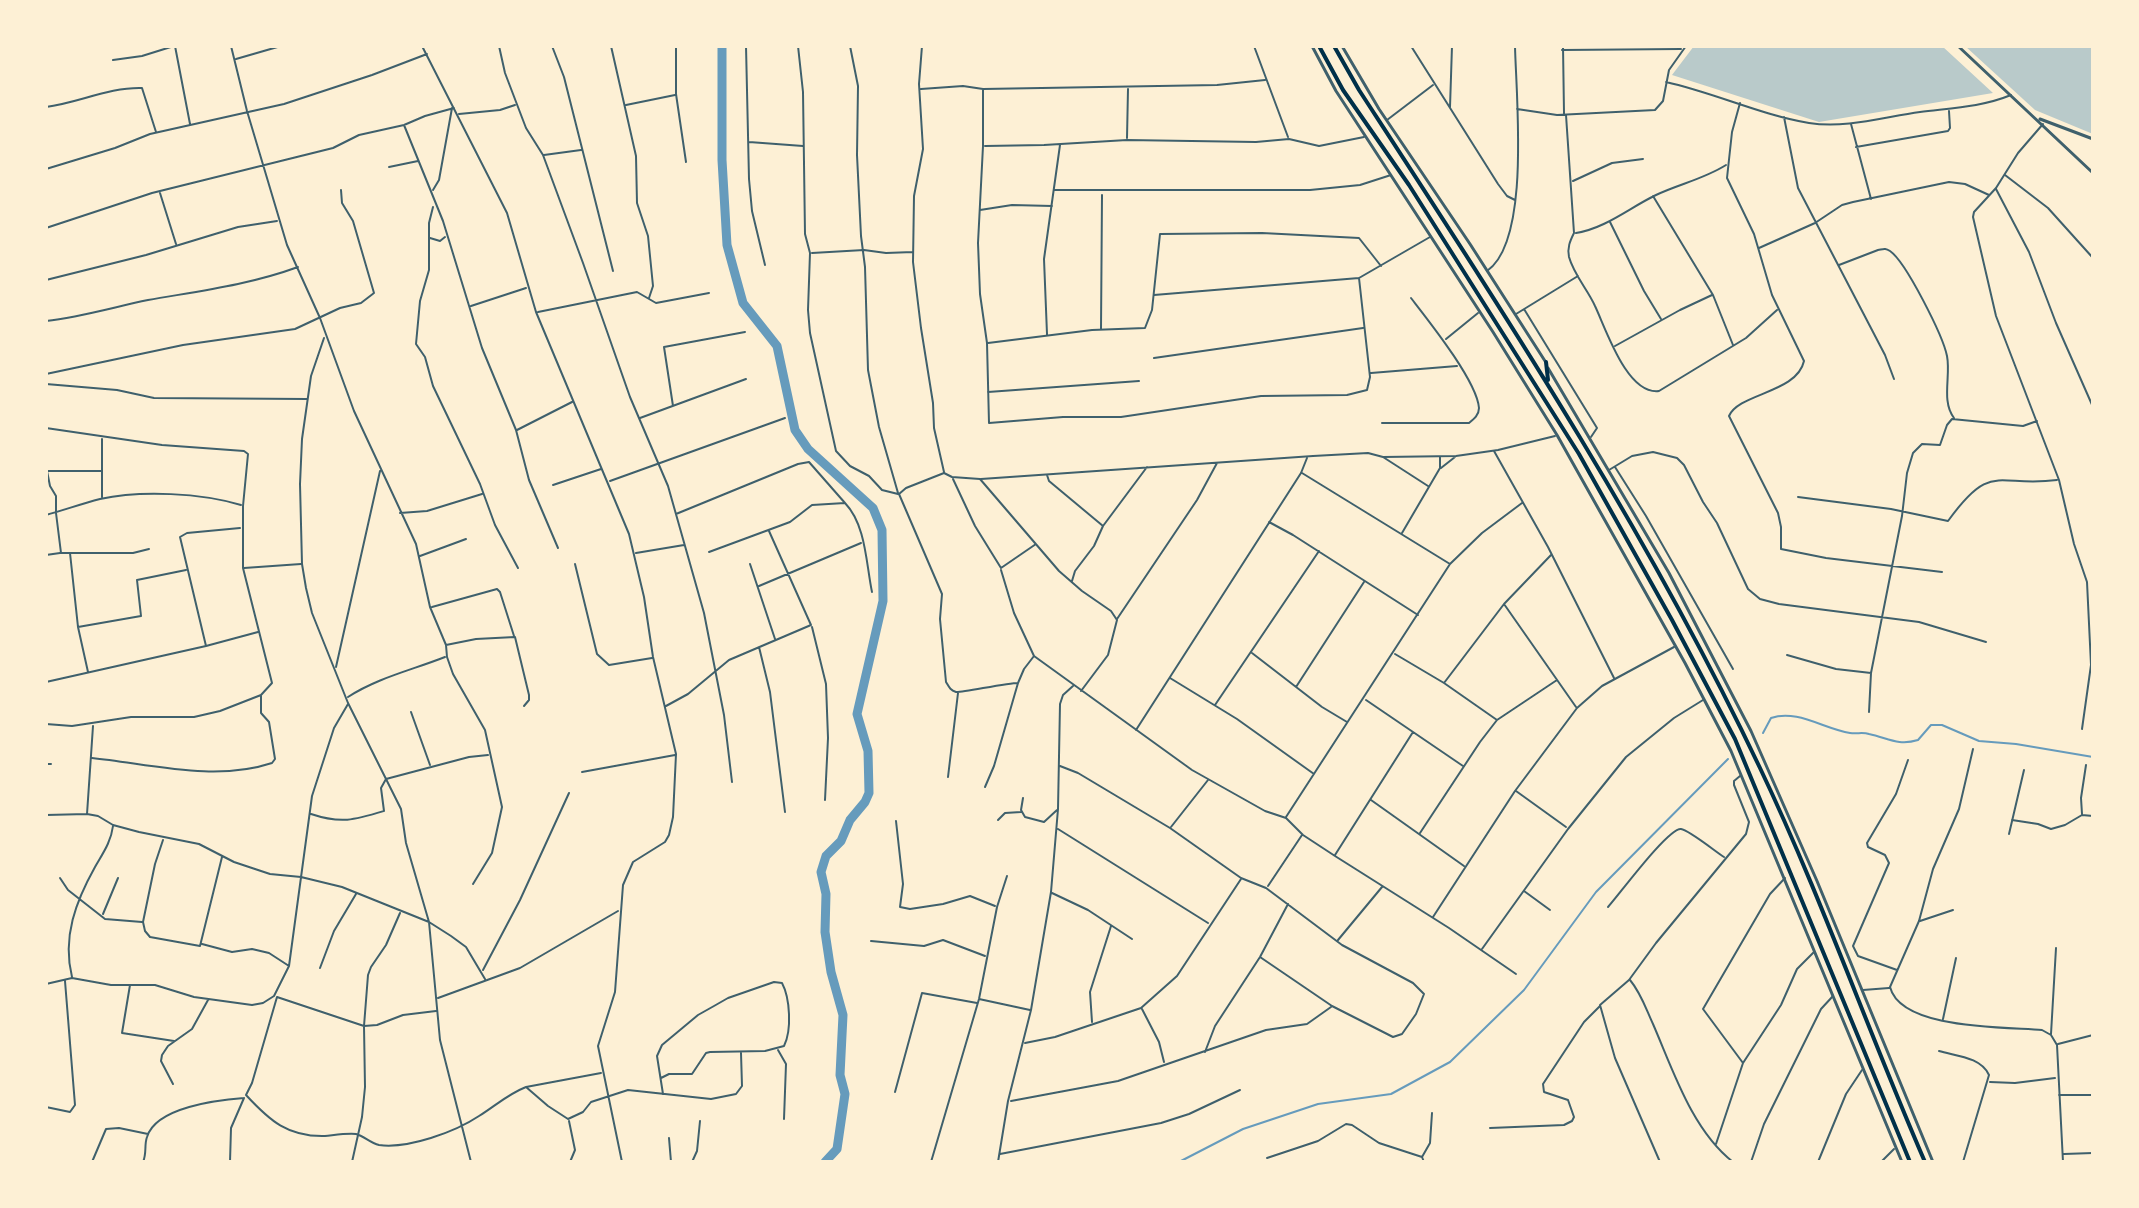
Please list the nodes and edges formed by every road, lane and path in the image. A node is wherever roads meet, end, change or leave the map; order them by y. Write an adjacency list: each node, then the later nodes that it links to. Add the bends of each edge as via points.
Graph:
1 (175, 46): 26 (street); 52 (street)
2 (231, 46): 27 (street)
3 (281, 46): 27 (street)
4 (422, 46): 25 (street)
5 (499, 46): 37 (street)
6 (552, 46): 64 (street)
7 (611, 46): 38 (street)
8 (676, 46): 34 (street)
9 (746, 46): 59 (street)
10 (798, 46): 61 (street)
11 (850, 46): 100 (street, via 858,86)
12 (922, 46): 32 (street)
13 (1254, 46): 28 (street)
14 (1312, 46): 55 (street)
15 (1319, 46): 203 (main road)
16 (1334, 46): 146 (main road)
17 (1342, 46): 49 (street)
18 (1411, 46): 30 (street)
19 (1452, 46): 42 (street)
20 (1515, 46): 41 (street)
21 (1958, 46): 35 (street)
22 (1621, 47): 23 (street); 24 (street)
23 (1562, 48): 46 (street)
24 (1685, 48): 29 (street)
25 (427, 54): 40 (street); 44 (street, via 284,104)
26 (113, 60)
27 (235, 60): 44 (street)
28 (1265, 80): 31 (street); 56 (street)
29 (1666, 82): 36 (street); 46 (street, via 1663,101 1655,110)
30 (1434, 84): 42 (street); 49 (street)
31 (1128, 87): 33 (street); 58 (street)
32 (919, 89): 33 (street); 101 (street, via 923,149 914,196)
33 (983, 89): 62 (street)
34 (676, 94): 38 (street); 68 (street)
35 (2012, 95): 43 (street); 48 (street)
36 (1740, 103): 47 (street); 70 (street)
37 (517, 104): 45 (street); 65 (street)
38 (625, 105): 117 (street, via 636,156 637,203 648,236 653,286)
39 (46, 107): 54 (street, via 142,88)
40 (453, 108): 45 (street); 53 (street); 80 (street)
41 (1516, 108): 46 (street); 86 (street)
42 (1450, 109): 86 (street, via 1498,184)
43 (1949, 109): 50 (street); 63 (street, via 1948,131)
44 (247, 111): 52 (street); 69 (street)
45 (457, 114): 113 (street, via 507,213)
46 (1565, 115): 76 (street)
47 (1784, 117): 50 (street); 92 (street, via 1798,188)
48 (2037, 118): 51 (street); 57 (street)
49 (1387, 120): 109 (street)
50 (1851, 123): 63 (street)
51 (2043, 124): 73 (street); 75 (street)
52 (190, 125): 54 (street)
53 (404, 125): 67 (street); 69 (street)
54 (156, 133): 72 (street)
55 (1366, 137): 56 (street, via 1319,146); 74 (street)
56 (1289, 139): 58 (street)
57 (2093, 139)
58 (1127, 140): 60 (street)
59 (749, 142): 61 (street); 104 (street, via 752,211)
60 (1060, 144): 62 (street); 79 (street)
61 (804, 146): 102 (street)
62 (983, 146): 89 (street)
63 (1856, 147): 85 (street)
64 (582, 149): 65 (street); 108 (street)
65 (543, 155): 119 (street)
66 (1643, 159): 76 (street, via 1612,163)
67 (418, 161): 71 (street); 80 (street)
68 (686, 162)
69 (264, 164): 81 (street); 90 (street)
70 (1727, 164): 84 (street); 99 (street, via 1731,190)
71 (389, 167)
72 (46, 169)
73 (2093, 173)
74 (1391, 175): 82 (street, via 1360,185 1310,190); 96 (street)
75 (2005, 175): 77 (street); 103 (street, via 2048,208)
76 (1572, 181): 94 (street)
77 (1996, 188): 83 (street); 152 (street, via 2029,252)
78 (341, 190): 126 (street, via 374,293)
79 (1055, 190): 82 (street); 88 (street)
80 (433, 191): 87 (street)
81 (160, 192): 93 (street); 98 (street)
82 (1102, 192): 130 (street)
83 (1990, 195): 85 (street, via 1949,182); 156 (street, via 1974,212 1973,222 1996,316)
84 (1653, 196): 91 (street); 116 (street)
85 (1871, 199): 92 (street, via 1842,205)
86 (1516, 200): 109 (street, via 1502,255)
87 (434, 204): 95 (street); 97 (street)
88 (1052, 206): 89 (street); 132 (street, via 1044,268)
89 (979, 210): 135 (street)
90 (279, 220): 98 (street); 107 (street)
91 (1610, 221): 94 (street); 127 (street)
92 (1815, 223): 99 (street); 105 (street)
93 (46, 228)
94 (1574, 233): 110 (street, via 1569,255)
95 (446, 237): 97 (street); 120 (street)
96 (1431, 237): 106 (street); 124 (street)
97 (430, 238): 189 (street, via 416,344)
98 (176, 245): 112 (street)
99 (1758, 248): 122 (street)
100 (864, 250): 101 (street); 102 (street); 190 (street, via 868,370)
101 (913, 252): 178 (street)
102 (810, 253): 190 (street, via 810,333 836,451 882,490)
103 (2093, 258)
104 (765, 265)
105 (1839, 265): 144 (street); 155 (street, via 1878,250 1893,253 1926,305 1946,351 1947,404)
106 (1381, 266): 111 (street); 115 (street, via 1359,238 1160,234)
107 (298, 267): 126 (street); 128 (street, via 205,292)
108 (613, 271)
109 (1486, 272): 125 (street)
110 (1578, 276): 121 (street); 137 (street)
111 (1359, 278): 115 (street); 129 (street)
112 (46, 280)
113 (527, 287): 120 (street); 123 (street)
114 (709, 293): 117 (street, via 666,303)
115 (1154, 295): 130 (street, via 1145,328)
116 (1713, 295): 127 (street); 136 (street)
117 (649, 298): 119 (street, via 637,292)
118 (1411, 298): 134 (street)
119 (596, 300): 123 (street); 153 (street)
120 (471, 306): 159 (street)
121 (1524, 309): 125 (street); 161 (street, via 1597,428)
122 (1778, 309): 136 (street); 228 (street, via 1803,358 1802,369 1793,379 1735,407 1729,416 1778,513 1781,549)
123 (536, 312): 150 (street)
124 (1479, 312): 134 (street); 160 (street)
125 (1515, 315): 139 (street)
126 (320, 318): 133 (street); 142 (street, via 295,329 183,345)
127 (1662, 320): 137 (street)
128 (46, 321)
129 (1365, 328): 138 (street); 141 (street)
130 (1101, 329): 132 (street)
131 (745, 332): 151 (street, via 664,347)
132 (1047, 335): 135 (street)
133 (325, 336): 149 (street); 177 (street)
134 (1445, 340): 140 (street)
135 (987, 343): 148 (street)
136 (1734, 346): 137 (street, via 1655,392 1636,381)
137 (1613, 347)
138 (1154, 358)
139 (1546, 362): 146 (main road); 161 (street)
140 (1459, 366): 141 (street); 157 (street, via 1479,407 1469,423)
141 (1370, 373): 148 (street, via 1370,387 1355,393 1261,396 1099,418 989,423)
142 (46, 374)
143 (746, 379): 151 (street)
144 (1894, 379)
145 (1139, 381): 148 (street)
146 (1548, 383): 201 (main road)
147 (46, 384): 149 (street, via 154,398)
148 (987, 392)
149 (307, 399): 224 (street, via 300,484)
150 (573, 402): 159 (street); 172 (street)
151 (673, 406): 153 (street)
152 (2093, 407)
153 (638, 418): 169 (street)
154 (785, 418): 169 (street)
155 (1954, 418): 156 (street, via 2023,426); 196 (street, via 1940,445 1919,445 1913,453)
156 (2037, 420): 183 (street)
157 (1382, 423)
158 (46, 428): 162 (street)
159 (516, 430): 214 (street, via 529,480)
160 (1557, 435): 163 (street); 254 (street)
161 (1590, 437): 174 (street)
162 (102, 438): 176 (street); 195 (street, via 246,452)
163 (1494, 451): 165 (street); 194 (street)
164 (1440, 456): 165 (street); 167 (street); 173 (street)
165 (1456, 456): 173 (street)
166 (1308, 457): 167 (street); 168 (street); 179 (street)
167 (1383, 457): 187 (street)
168 (1218, 462): 171 (street); 244 (street)
169 (660, 463): 184 (street); 199 (street)
170 (1615, 466): 174 (street); 186 (street); 243 (street, via 1653,452 1677,458 1717,523 1748,589 1760,599)
171 (1147, 467): 180 (street); 204 (street)
172 (602, 468): 184 (street); 185 (street)
173 (1440, 468): 187 (street)
174 (1609, 470): 188 (street)
175 (46, 471): 176 (street); 197 (street)
176 (103, 471): 192 (street)
177 (380, 471): 198 (street); 261 (street)
178 (944, 473): 181 (street); 190 (street)
179 (1301, 473): 202 (street); 207 (street)
180 (1047, 474): 182 (street); 204 (street)
181 (952, 477): 182 (street); 231 (street)
182 (980, 479): 212 (street)
183 (2059, 480): 196 (street, via 1991,480 1972,492 1948,521); 241 (street)
184 (609, 481): 220 (street)
185 (553, 485)
186 (1627, 486): 188 (street); 208 (street)
187 (1429, 487): 207 (street)
188 (1621, 489): 210 (street)
189 (483, 493): 198 (street, via 427,511); 230 (street)
190 (899, 494): 275 (street, via 942,594 946,682)
191 (1798, 497): 196 (street)
192 (102, 499): 195 (street, via 205,497); 197 (street)
193 (845, 503): 199 (street, via 809,462); 206 (street, via 812,505); 211 (street)
194 (1522, 503): 221 (street); 227 (street)
195 (243, 506): 205 (street)
196 (1902, 512): 228 (street)
197 (56, 513): 200 (street); 218 (street)
198 (400, 513): 223 (street)
199 (675, 514): 213 (street)
200 (46, 515)
201 (1630, 520): 203 (main road); 438 (main road, via 1790,833)
202 (1267, 522): 216 (street); 267 (street)
203 (1619, 525): 439 (main road, via 1735,739)
204 (1103, 526): 236 (street)
205 (243, 528): 229 (street); 232 (street, via 182,533)
206 (769, 531): 217 (street); 234 (street)
207 (1401, 534): 227 (street)
208 (1659, 538): 210 (street); 262 (street)
209 (466, 539): 223 (street)
210 (1651, 541): 391 (street, via 1769,770)
211 (863, 542): 234 (street); 238 (street)
212 (1037, 544): 231 (street); 236 (street)
213 (684, 545): 220 (street); 263 (street)
214 (558, 548)
215 (149, 549): 219 (street)
216 (1319, 551): 235 (street); 255 (street)
217 (709, 552)
218 (61, 553): 219 (street); 222 (street)
219 (70, 553): 245 (street)
220 (635, 553): 260 (street)
221 (1552, 554): 239 (street); 269 (street)
222 (46, 555)
223 (419, 556): 240 (street)
224 (302, 564): 229 (street); 261 (street, via 312,613)
225 (575, 564): 260 (street, via 601,660 609,665)
226 (750, 564): 237 (street)
227 (1450, 564): 242 (street)
228 (1892, 566): 233 (street); 243 (street)
229 (243, 568): 247 (street)
230 (518, 568)
231 (1001, 568): 258 (street)
232 (187, 570): 245 (street, via 137,580 141,616); 252 (street)
233 (1942, 572)
234 (787, 574): 237 (street); 246 (street)
235 (1364, 582): 242 (street); 274 (street)
236 (1072, 583): 244 (street)
237 (759, 586): 249 (street)
238 (872, 592)
239 (1504, 604): 268 (street); 272 (street)
240 (430, 607): 248 (street, via 497,589); 251 (street)
241 (2091, 609): 264 (street)
242 (1418, 615): 256 (street)
243 (1882, 616): 250 (street); 266 (street)
244 (1117, 620): 276 (street, via 1108,655)
245 (78, 627): 265 (street)
246 (808, 627): 249 (street); 316 (street, via 826,684)
247 (259, 632): 252 (street); 277 (street, via 272,675 270,688)
248 (515, 637): 251 (street); 283 (street, via 529,695)
249 (776, 640): 253 (street)
250 (1986, 642)
251 (446, 645): 259 (street)
252 (206, 646): 265 (street)
253 (759, 647): 263 (street); 319 (street)
254 (1674, 647): 269 (street); 280 (street)
255 (1251, 652): 274 (street); 282 (street)
256 (1394, 653): 272 (street); 279 (street)
257 (1787, 655): 266 (street)
258 (1034, 656): 271 (street); 273 (street)
259 (447, 657): 278 (street, via 373,681); 297 (street, via 485,730)
260 (653, 657): 284 (street)
261 (336, 668): 278 (street)
262 (1733, 669)
263 (715, 671): 284 (street); 311 (street)
264 (2092, 672): 292 (street)
265 (88, 673): 270 (street)
266 (1871, 673): 287 (street)
267 (1169, 677): 282 (street); 293 (street)
268 (1557, 680): 285 (street); 288 (street)
269 (1614, 680): 285 (street)
270 (46, 682)
271 (1018, 683): 275 (street); 312 (street)
272 (1444, 683): 288 (street)
273 (1074, 685): 276 (street); 302 (street, via 1060,704)
274 (1296, 687): 289 (street)
275 (958, 692): 308 (street)
276 (1080, 692): 293 (street)
277 (261, 695): 291 (street, via 194,717 131,717); 298 (street, via 272,763 241,770 192,770)
278 (347, 698): 281 (street)
279 (1365, 699): 289 (street); 294 (street)
280 (1703, 700): 307 (street); 333 (street, via 1635,747)
281 (348, 703): 309 (street); 322 (street, via 334,728)
282 (1215, 705): 306 (street)
283 (524, 706)
284 (665, 706): 296 (street)
285 (1577, 708): 313 (street)
286 (411, 712): 301 (street)
287 (1869, 712)
288 (1497, 720): 303 (street)
289 (1349, 723): 306 (street)
290 (46, 724): 291 (street)
291 (93, 725): 298 (street)
292 (2082, 729)
293 (1136, 731): 310 (street)
294 (1413, 732): 303 (street); 317 (street)
295 (1973, 749): 364 (street, via 1959,809 1933,869)
296 (676, 754): 305 (street); 358 (street, via 669,835 628,869)
297 (491, 755): 301 (street); 348 (street, via 502,807 492,853)
298 (92, 758): 321 (street)
299 (1908, 760): 382 (street, via 1896,794 1867,843 1889,863 1853,946 1858,956)
300 (2086, 765): 324 (street)
301 (431, 766): 309 (street)
302 (1060, 766): 318 (street); 332 (street)
303 (1463, 766): 334 (street)
304 (2024, 770): 328 (street)
305 (582, 772)
306 (1314, 774): 326 (street)
307 (1741, 776): 340 (street, via 1734,785 1749,828); 347 (street)
308 (948, 777)
309 (386, 779): 322 (street, via 381,788 384,811 346,821); 366 (street, via 401,809)
310 (1208, 780): 326 (street); 332 (street)
311 (732, 782)
312 (985, 787)
313 (1515, 791): 333 (street); 341 (street)
314 (569, 793): 381 (street)
315 (1023, 798): 320 (street)
316 (825, 800)
317 (1371, 800): 334 (street); 339 (street)
318 (1058, 809): 320 (street, via 1044,822); 331 (street)
319 (785, 812)
320 (1021, 812): 327 (street, via 1005,813)
321 (87, 814): 323 (street); 330 (street)
322 (310, 814): 343 (street)
323 (46, 815)
324 (2082, 815): 325 (street); 328 (street, via 2051,829)
325 (2093, 816)
326 (1286, 818): 336 (street)
327 (998, 820)
328 (2012, 820): 335 (street)
329 (896, 821): 356 (street, via 900,907 970,896)
330 (113, 825): 337 (street); 354 (street)
331 (1056, 828): 352 (street); 367 (street)
332 (1170, 828): 346 (street)
333 (1568, 829): 351 (street)
334 (1420, 833): 341 (street)
335 (2009, 834)
336 (1303, 835): 339 (street); 350 (street)
337 (163, 838): 338 (street, via 199,844); 365 (street)
338 (223, 856): 343 (street, via 270,874); 372 (street)
339 (1335, 856): 349 (street)
340 (1725, 858): 357 (street, via 1677,830); 387 (street)
341 (1464, 867): 363 (street)
342 (1007, 876): 356 (street)
343 (301, 877): 353 (street); 379 (street)
344 (60, 878): 354 (street)
345 (118, 878): 362 (street)
346 (1241, 878): 350 (street); 367 (street)
347 (1785, 878): 375 (street); 414 (street, via 1770,894 1703,1009)
348 (473, 884)
349 (1383, 886): 363 (street); 371 (street)
350 (1266, 888): 355 (street)
351 (1523, 891): 359 (street); 374 (street)
352 (1051, 892): 368 (street); 400 (street)
353 (356, 894): 361 (street); 380 (street)
354 (80, 898): 362 (street); 384 (street, via 69,934)
355 (1288, 904): 371 (street); 377 (street)
356 (997, 907): 376 (street)
357 (1608, 907)
358 (620, 910): 385 (street, via 520,968); 417 (street, via 615,992 598,1046)
359 (1550, 910)
360 (1953, 910): 364 (street)
361 (400, 912): 366 (street); 404 (street, via 371,967)
362 (102, 917): 365 (street)
363 (1432, 918): 374 (street)
364 (1919, 921): 382 (street)
365 (143, 922): 372 (street, via 150,937)
366 (429, 922): 381 (street, via 466,947); 394 (street)
367 (1209, 923): 399 (street, via 1177,976)
368 (1111, 926): 369 (street); 403 (street, via 1090,992)
369 (1132, 939)
370 (871, 941): 376 (street, via 924,946 943,940)
371 (1337, 941): 398 (street, via 1424,994 1399,1037)
372 (201, 944): 379 (street, via 269,953)
373 (2056, 948): 405 (street)
374 (1482, 950): 383 (street)
375 (1815, 951): 392 (street); 414 (street, via 1797,969 1781,1005)
376 (986, 957): 396 (street)
377 (1260, 957): 398 (street); 413 (street, via 1222,1014)
378 (1956, 958): 402 (street)
379 (289, 966): 393 (street)
380 (320, 968)
381 (482, 971): 385 (street)
382 (1899, 971): 390 (street)
383 (1516, 974)
384 (72, 978): 386 (street); 389 (street)
385 (485, 979): 394 (street)
386 (65, 980): 388 (street); 431 (street, via 75,1105 70,1112)
387 (1629, 980): 397 (street); 443 (street)
388 (46, 984)
389 (130, 984): 395 (street, via 155,985); 407 (street, via 122,1033)
390 (1890, 987): 391 (street); 402 (street, via 1901,1005)
391 (1861, 991): 470 (street)
392 (1834, 995): 416 (street); 464 (street, via 1821,1009)
393 (276, 996): 395 (street, via 252,1005); 404 (street); 429 (street)
394 (436, 999): 401 (street)
395 (208, 1000): 407 (street, via 192,1029)
396 (979, 1001): 400 (street); 424 (street, via 922,993); 459 (street)
397 (1600, 1005): 437 (street, via 1543,1084 1544,1092 1568,1100 1572,1121); 462 (street, via 1615,1058)
398 (1332, 1006): 413 (street, via 1307,1024 1266,1030)
399 (1141, 1008): 403 (street); 415 (street)
400 (1031, 1010): 408 (street)
401 (437, 1011): 404 (street); 436 (street)
402 (1943, 1020): 405 (street)
403 (1092, 1023): 408 (street)
404 (364, 1026): 441 (street)
405 (2051, 1035): 409 (street)
406 (2093, 1035): 409 (street)
407 (175, 1041): 421 (street, via 161,1058)
408 (1025, 1043): 430 (street)
409 (2057, 1045): 418 (street)
410 (777, 1050): 412 (street); 419 (street, via 787,1040 788,1006 778,981 698,1015 658,1049); 434 (street, via 786,1064)
411 (1939, 1051): 420 (street, via 1983,1065)
412 (741, 1052): 419 (street, via 706,1053 692,1074); 425 (street, via 742,1086 736,1094 711,1099)
413 (1205, 1053): 415 (street)
414 (1743, 1063): 443 (street)
415 (1165, 1064): 430 (street, via 1118,1081)
416 (1863, 1068): 444 (street); 465 (street, via 1846,1094)
417 (602, 1073): 422 (street); 428 (street)
418 (2058, 1077): 420 (street); 426 (street)
419 (661, 1078): 425 (street)
420 (1989, 1082): 471 (street)
421 (173, 1084)
422 (526, 1087): 433 (street); 436 (street)
423 (1240, 1090): 446 (street, via 1161,1123)
424 (895, 1092)
425 (663, 1094): 428 (street, via 628,1090)
426 (2058, 1095): 427 (street); 447 (street)
427 (2093, 1095)
428 (609, 1096): 433 (street); 456 (street)
429 (245, 1097): 440 (street, via 166,1116); 441 (street, via 293,1133); 452 (street, via 231,1128)
430 (1008, 1101): 446 (street)
431 (46, 1107)
432 (1432, 1113): 448 (street, via 1430,1143)
433 (568, 1119): 455 (street, via 575,1150)
434 (784, 1119)
435 (700, 1121): 458 (street)
436 (463, 1124): 441 (street, via 436,1137 394,1145 377,1145); 454 (street)
437 (1490, 1128)
438 (1910, 1128): 439 (main road); 469 (main road)
439 (1898, 1133): 468 (main road)
440 (148, 1134): 450 (street, via 106,1129); 451 (street)
441 (359, 1134): 453 (street)
442 (669, 1138): 457 (street)
443 (1716, 1144): 463 (street)
444 (1895, 1147): 466 (street); 467 (street)
445 (2093, 1153): 447 (street)
446 (1000, 1154): 460 (street)
447 (2062, 1155): 472 (street)
448 (1422, 1157): 449 (street, via 1379,1143 1346,1124 1318,1141); 461 (street)
449 (1267, 1158)
450 (92, 1162)
451 (143, 1162)
452 (230, 1162)
453 (352, 1162)
454 (471, 1162)
455 (570, 1162)
456 (622, 1162)
457 (671, 1162)
458 (692, 1162)
459 (931, 1162)
460 (998, 1162)
461 (1424, 1162)
462 (1660, 1162)
463 (1733, 1162)
464 (1751, 1162)
465 (1818, 1162)
466 (1881, 1162)
467 (1902, 1162)
468 (1910, 1162)
469 (1925, 1162)
470 (1933, 1162)
471 (1963, 1162)
472 (2063, 1162)

